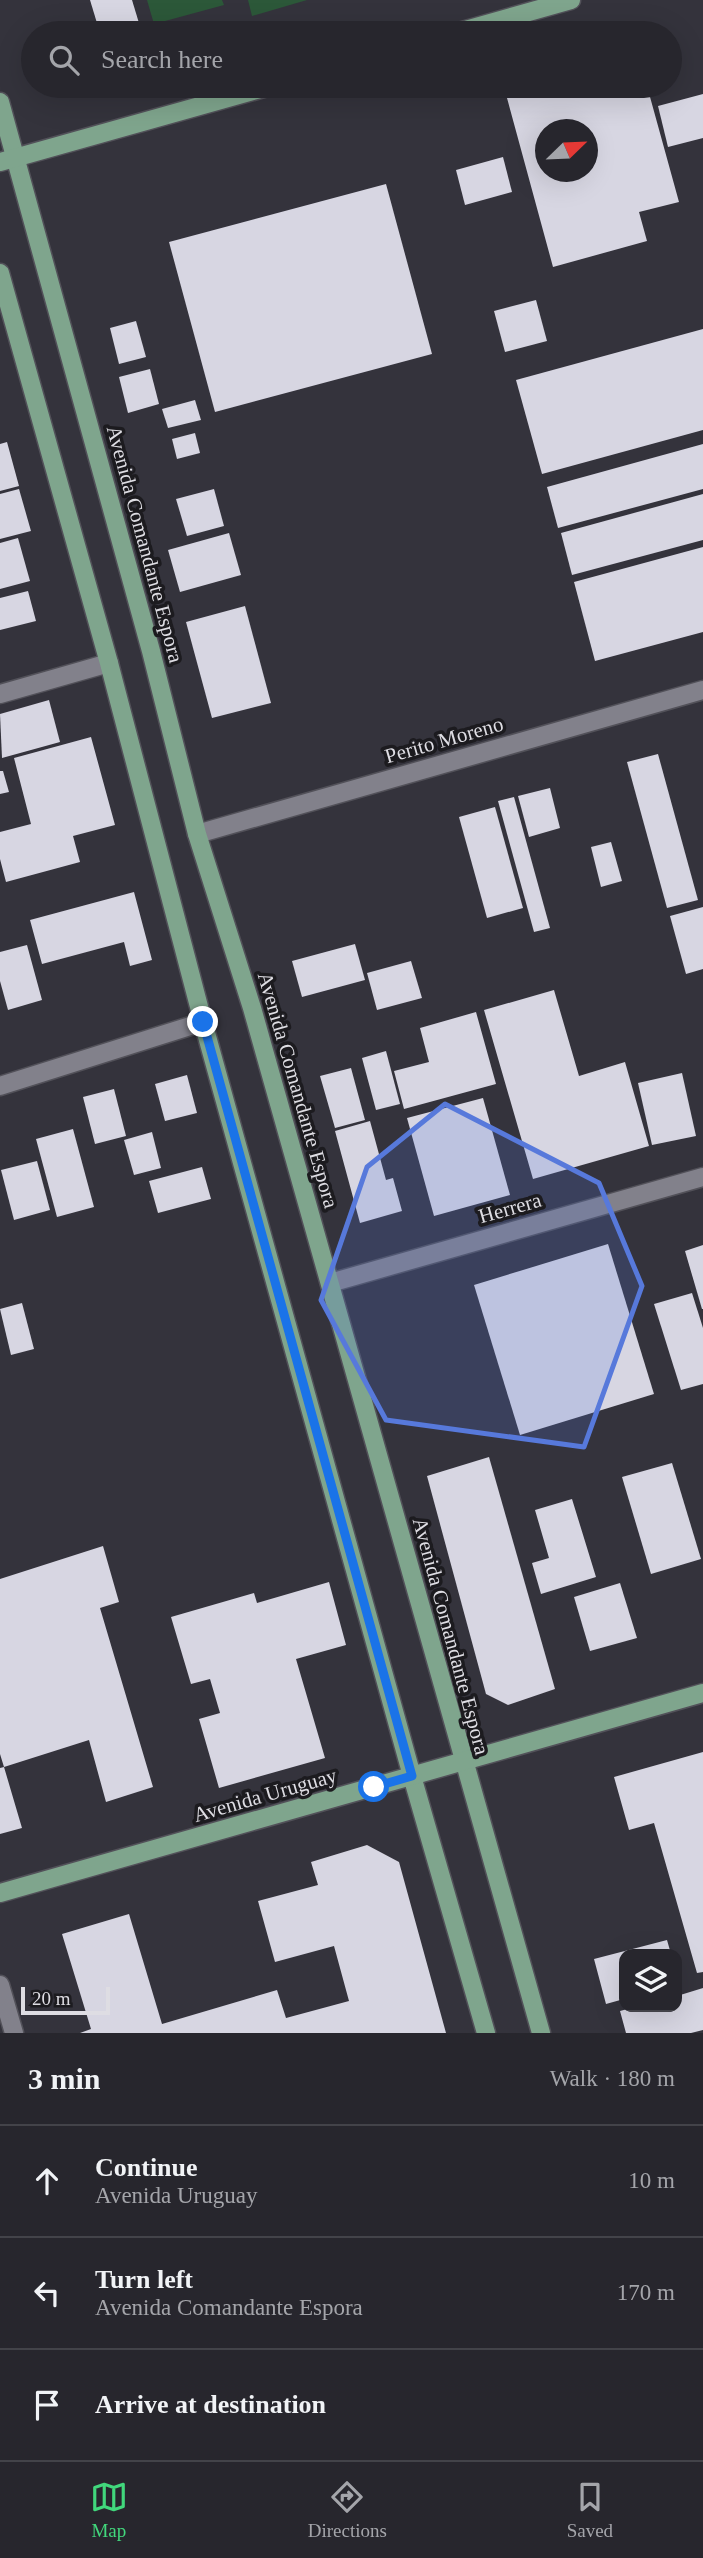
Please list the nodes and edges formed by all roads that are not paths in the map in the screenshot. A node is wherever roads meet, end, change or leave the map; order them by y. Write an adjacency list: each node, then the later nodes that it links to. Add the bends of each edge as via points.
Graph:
1 (571, 0): 2 (main road)
2 (544, 4): 3 (main road)
3 (492, 21)
4 (228, 98): 6 (main road)
5 (0, 102): 6 (main road, Avenida Comandante Espora)
6 (8, 160): 11 (main road, Avenida Comandante Espora, via 151,651)
7 (0, 273): 8 (main road)
8 (109, 663): 10 (street); 12 (main road)
9 (703, 690): 11 (street, Perito Moreno)
10 (0, 694)
11 (197, 834): 15 (main road, Avenida Comandante Espora)
12 (203, 1022): 13 (street); 18 (main road)
13 (0, 1086)
14 (703, 1177): 15 (street, Herrera)
15 (330, 1283): 17 (main road, Avenida Comandante Espora)
16 (703, 1693): 17 (main road, Avenida Uruguay)
17 (463, 1762): 18 (main road, Avenida Uruguay); 23 (main road, Avenida Comandante Espora)
18 (412, 1776): 19 (main road, Avenida Uruguay); 22 (main road)
19 (0, 1893)
20 (0, 1985): 21 (street)
21 (13, 2033)
22 (486, 2033)
23 (541, 2033)

